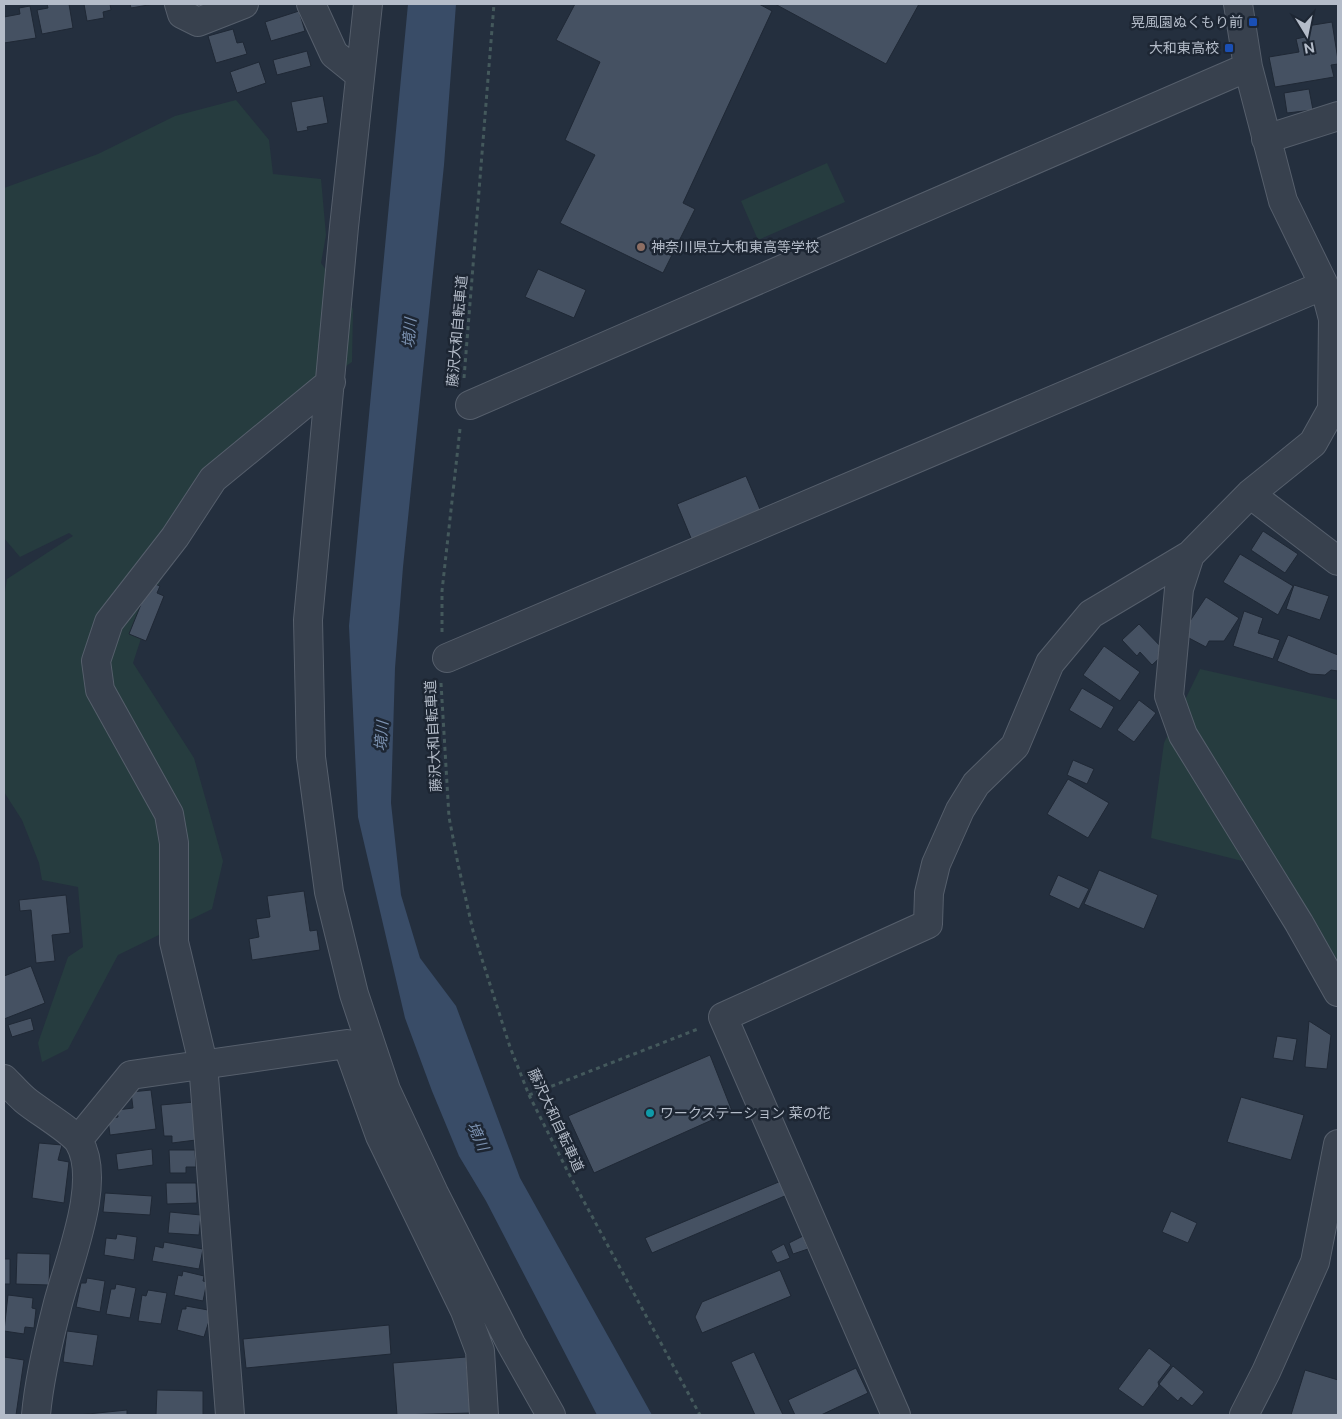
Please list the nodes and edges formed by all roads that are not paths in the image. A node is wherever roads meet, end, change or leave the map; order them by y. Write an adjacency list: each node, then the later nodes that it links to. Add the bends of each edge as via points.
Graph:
1 (179, 4): 2 (street, via 182,14 198,22)
2 (244, 4)
3 (311, 4): 7 (street, via 334,54)
4 (368, 4): 7 (street)
5 (1238, 4): 6 (street)
6 (1248, 67): 9 (street); 12 (street)
7 (360, 75): 11 (street)
8 (1338, 116): 9 (street)
9 (1266, 139): 10 (street, via 1283,201)
10 (1324, 285): 13 (street, via 1333,319 1332,410 1312,443); 16 (street)
11 (332, 382): 18 (street, via 213,479 175,537 108,622 96,661 100,690 169,814 174,844 174,942); 25 (street, via 308,620 311,757 329,892 354,994 386,1090 434,1193)
12 (465, 416)
13 (1250, 494): 14 (street); 15 (street)
14 (1190, 555): 17 (street, via 1179,589 1172,704 1183,735); 26 (street, via 1091,614 1050,664 1015,746 976,784 960,810 936,864 929,893 928,924 723,1017)
15 (1338, 561)
16 (443, 658)
17 (1338, 992)
18 (203, 1063): 20 (street, via 131,1075); 23 (street); 24 (street, via 347,1044 380,1136 465,1311 480,1352)
19 (4, 1079): 20 (street, via 25,1100)
20 (78, 1140): 22 (street, via 86,1156 87,1171 83,1220 57,1308)
21 (1338, 1144): 27 (street, via 1315,1262)
22 (36, 1415)
23 (230, 1415)
24 (484, 1415)
25 (550, 1415)
26 (896, 1415)
27 (1244, 1415)

